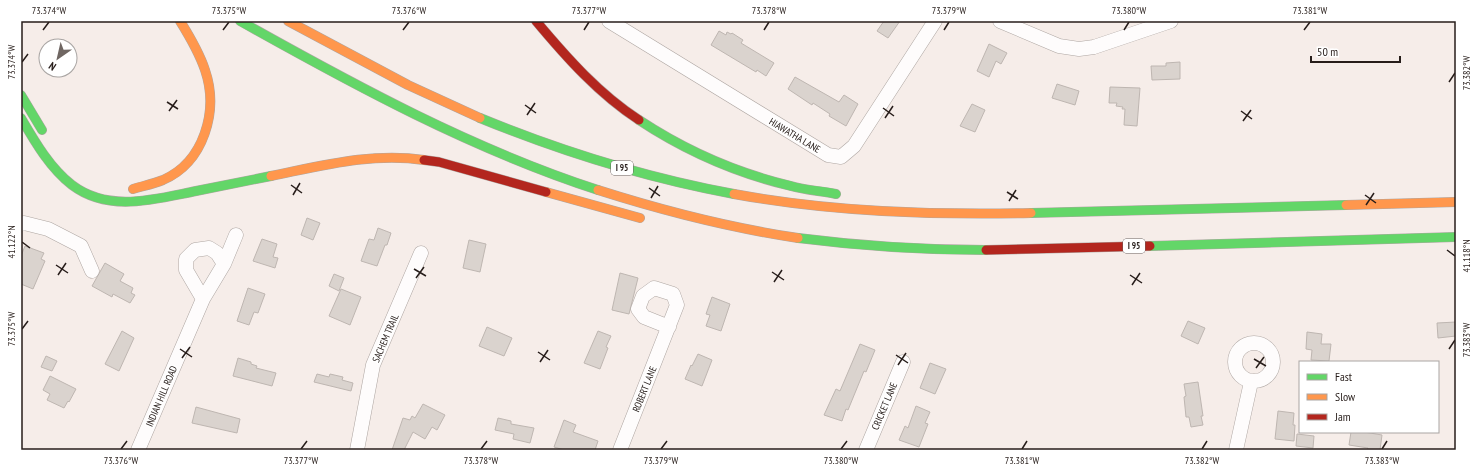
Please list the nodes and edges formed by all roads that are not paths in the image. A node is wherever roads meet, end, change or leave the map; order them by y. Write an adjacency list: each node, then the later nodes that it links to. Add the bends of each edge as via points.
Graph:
1 (180, 21): 12 (highway, via 197,48 208,80 211,110 204,138 196,154 171,177 146,187)
2 (240, 21): 22 (highway, I 95, via 404,110 482,146 556,175 602,192 685,215 727,225)
3 (288, 21): 16 (highway, I 95, via 408,85 486,121 566,151 647,175 730,193 808,205 899,213)
4 (536, 21): 13 (highway, via 559,50 592,84 632,116 676,144 724,166 756,177 798,188)
5 (609, 21): 6 (street, HIAWATHA LANE, via 828,155 841,157 854,146)
6 (935, 21)
7 (1000, 21): 8 (street, via 1059,46 1079,49 1094,47)
8 (1171, 21)
9 (21, 95): 11 (highway)
10 (21, 118): 17 (highway, via 56,170 78,189 105,200 151,200 350,160 405,157 444,164)
11 (47, 138)
12 (121, 189)
13 (842, 194)
14 (1456, 202): 16 (highway, I 95)
15 (923, 204): 16 (highway)
16 (984, 214)
17 (652, 221)
18 (21, 224): 25 (street, via 48,229 81,246)
19 (728, 234): 22 (highway)
20 (236, 236): 24 (street, INDIAN HILL ROAD)
21 (1456, 237): 22 (highway, I 95, via 983,250 897,248)
22 (812, 239)
23 (421, 253): 31 (street, SACHEM TRAIL, via 373,364)
24 (224, 264): 26 (street, INDIAN HILL ROAD); 26 (street, via 217,253 209,248 195,250 186,259 186,270)
25 (92, 271)
26 (204, 299): 30 (street, INDIAN HILL ROAD)
27 (669, 327): 32 (street, ROBERT LANE)
28 (903, 362): 33 (street, CRICKET LANE)
29 (1251, 382): 34 (street)
30 (141, 449)
31 (357, 450)
32 (620, 450)
33 (866, 450)
34 (1236, 450)

